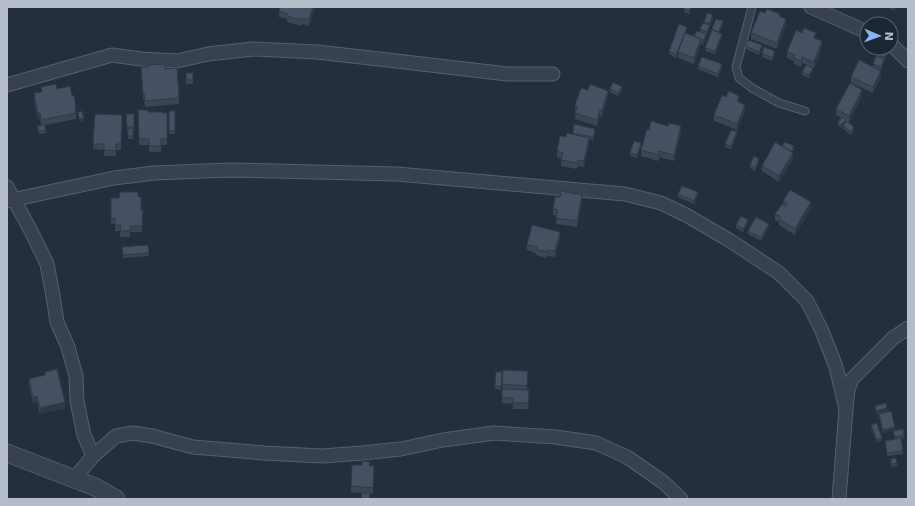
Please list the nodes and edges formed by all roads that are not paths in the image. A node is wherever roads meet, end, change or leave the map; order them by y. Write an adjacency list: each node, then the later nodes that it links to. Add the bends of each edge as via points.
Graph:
1 (752, 7): 8 (lane, via 736,68 739,78 779,103)
2 (810, 7): 3 (street)
3 (859, 28)
4 (899, 52): 5 (street)
5 (908, 61)
6 (553, 74): 7 (street, via 507,74 316,52 253,49 208,54 177,61 112,55)
7 (7, 85)
8 (805, 111)
9 (7, 187): 10 (street)
10 (11, 200): 12 (street, via 114,178 154,173 230,170 397,174 625,194 662,203 729,240 779,273 807,301 836,367); 14 (street, via 31,231 47,264 57,322 68,347 76,376 77,401 84,435)
11 (908, 328): 12 (street, via 893,338 852,379)
12 (846, 409): 18 (street)
13 (7, 453): 15 (street)
14 (94, 456): 15 (street); 17 (street, via 116,436 133,433 193,447 322,456 401,449 443,440 494,434 556,437 596,444 627,458 664,482)
15 (74, 479): 16 (street)
16 (116, 499)
17 (681, 499)
18 (839, 499)

